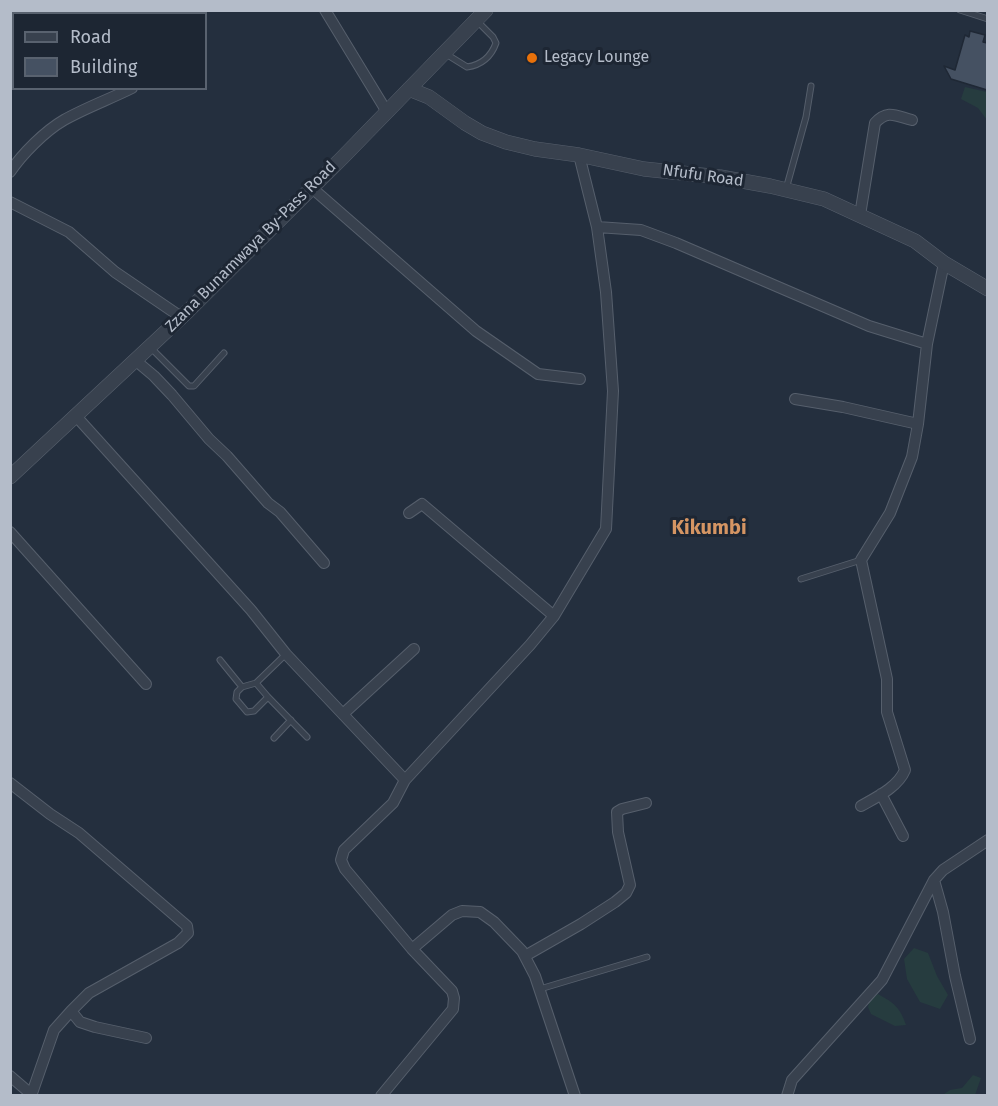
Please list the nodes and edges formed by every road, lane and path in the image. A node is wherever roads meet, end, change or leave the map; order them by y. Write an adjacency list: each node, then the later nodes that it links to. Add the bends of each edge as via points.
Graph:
1 (325, 10): 9 (street)
2 (960, 10): 4 (lane)
3 (481, 15): 5 (street, Zzana Bunamwaya By-Pass Road); 5 (lane, via 495,43 485,60 467,67)
4 (987, 19)
5 (444, 53): 7 (street, Zzana Bunamwaya By-Pass Road)
6 (811, 86): 14 (lane)
7 (410, 89): 9 (street, Zzana Bunamwaya By-Pass Road); 11 (street, Nfufu Road, via 429,97 482,133 535,149)
8 (128, 90): 12 (street, via 63,121)
9 (387, 112): 13 (street, Zzana Bunamwaya By-Pass Road)
10 (912, 120): 16 (street, via 888,114 875,123)
11 (579, 154): 14 (street, Nfufu Road, via 644,169 720,177); 17 (street)
12 (10, 172)
13 (312, 188): 20 (street, Zzana Bunamwaya By-Pass Road); 25 (street, via 476,331 538,374)
14 (786, 190): 16 (street, Nfufu Road, via 824,199)
15 (10, 202): 20 (street, via 69,232 115,272)
16 (860, 215): 18 (street, Nfufu Road, via 915,241)
17 (597, 227): 21 (street, via 641,230 869,326); 35 (street, via 606,292 612,391 606,529)
18 (944, 263): 19 (street, Nfufu Road); 21 (street)
19 (987, 289)
20 (181, 317): 22 (street, Zzana Bunamwaya By-Pass Road)
21 (927, 344): 28 (street)
22 (150, 347): 23 (lane, via 189,386 194,386); 24 (street, Zzana Bunamwaya By-Pass Road)
23 (224, 353)
24 (135, 360): 27 (street, Zzana Bunamwaya By-Pass Road); 33 (street, via 172,395)
25 (580, 379)
26 (795, 399): 28 (street)
27 (75, 416): 29 (street, Zzana Bunamwaya By-Pass Road); 37 (street)
28 (918, 424): 32 (street, via 912,457 890,513)
29 (10, 477)
30 (409, 513): 35 (street, via 422,504 463,544)
31 (10, 532): 40 (street)
32 (861, 560): 34 (lane); 49 (street, via 887,679 888,712 905,770 902,778)
33 (324, 562)
34 (801, 579)
35 (554, 616): 47 (street)
36 (414, 650): 43 (street)
37 (286, 654): 39 (lane); 43 (street)
38 (220, 660): 41 (lane)
39 (256, 683): 41 (lane); 42 (lane)
40 (146, 684)
41 (242, 687): 42 (lane, via 236,699 247,712 254,711)
42 (268, 697): 44 (lane)
43 (343, 714): 47 (street)
44 (291, 720): 45 (lane); 46 (lane)
45 (307, 736)
46 (274, 738)
47 (405, 780): 55 (street, via 393,803 344,850 341,860)
48 (10, 783): 59 (street, via 79,833 187,926 188,933 178,943 90,993)
49 (881, 794): 51 (street); 52 (street)
50 (646, 803): 56 (street, via 617,812 630,885 626,893)
51 (861, 806)
52 (903, 836)
53 (987, 840): 54 (street, via 942,870)
54 (934, 880): 61 (street); 66 (street, via 882,980 792,1080)
55 (412, 949): 56 (street, via 452,915 480,912); 64 (street, via 452,991 453,1009)
56 (525, 956): 58 (street)
57 (647, 957): 58 (lane)
58 (540, 989): 65 (street)
59 (71, 1011): 60 (street, via 80,1022); 63 (street, via 54,1030)
60 (146, 1038)
61 (970, 1039)
62 (10, 1076): 63 (street)
63 (31, 1095)
64 (381, 1095)
65 (575, 1095)
66 (787, 1095)

